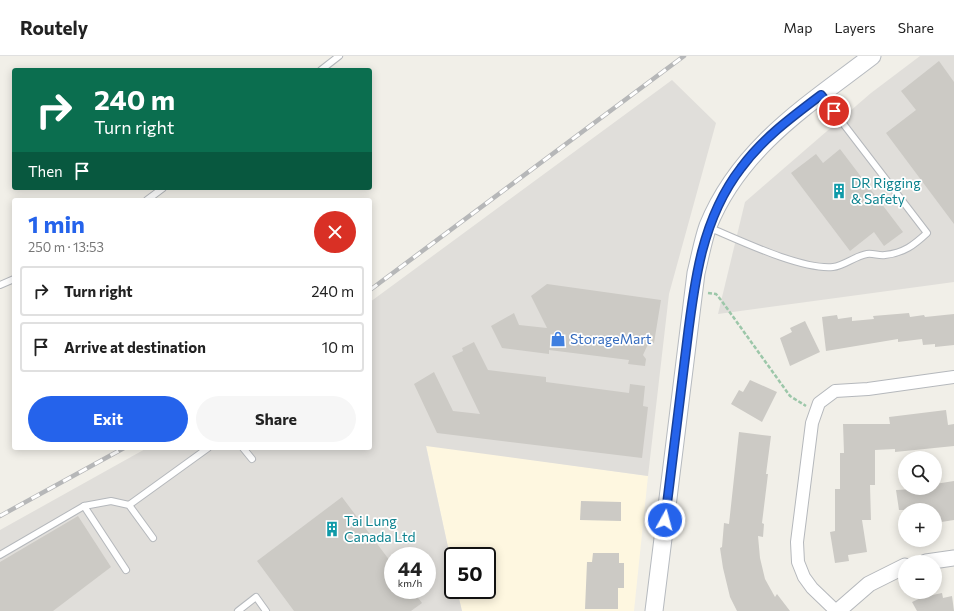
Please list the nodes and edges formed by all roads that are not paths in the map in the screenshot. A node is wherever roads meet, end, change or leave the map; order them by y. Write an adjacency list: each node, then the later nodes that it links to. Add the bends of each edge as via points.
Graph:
1 (339, 56): 3 (lane)
2 (872, 56): 4 (main road)
3 (324, 68)
4 (821, 95): 7 (main road, via 782,125 740,168); 7 (lane, via 928,233 909,248 885,255 867,254 835,267 819,267 799,263)
5 (160, 190): 6 (lane)
6 (150, 198)
7 (708, 226): 24 (main road, via 696,273)
8 (12, 280): 9 (lane)
9 (0, 285)
10 (954, 376): 25 (street, via 868,389 836,391 819,403 812,423 797,542 798,562 812,588)
11 (205, 450): 14 (lane)
12 (245, 450): 13 (lane)
13 (252, 459)
14 (129, 505): 15 (lane, via 111,501); 16 (lane)
15 (84, 506): 17 (lane); 20 (lane)
16 (153, 538)
17 (0, 556)
18 (954, 558): 19 (street)
19 (942, 560)
20 (126, 570)
21 (898, 570): 25 (street, via 870,584)
22 (238, 611): 23 (lane, via 256,597)
23 (266, 611)
24 (654, 611)
25 (837, 611)

